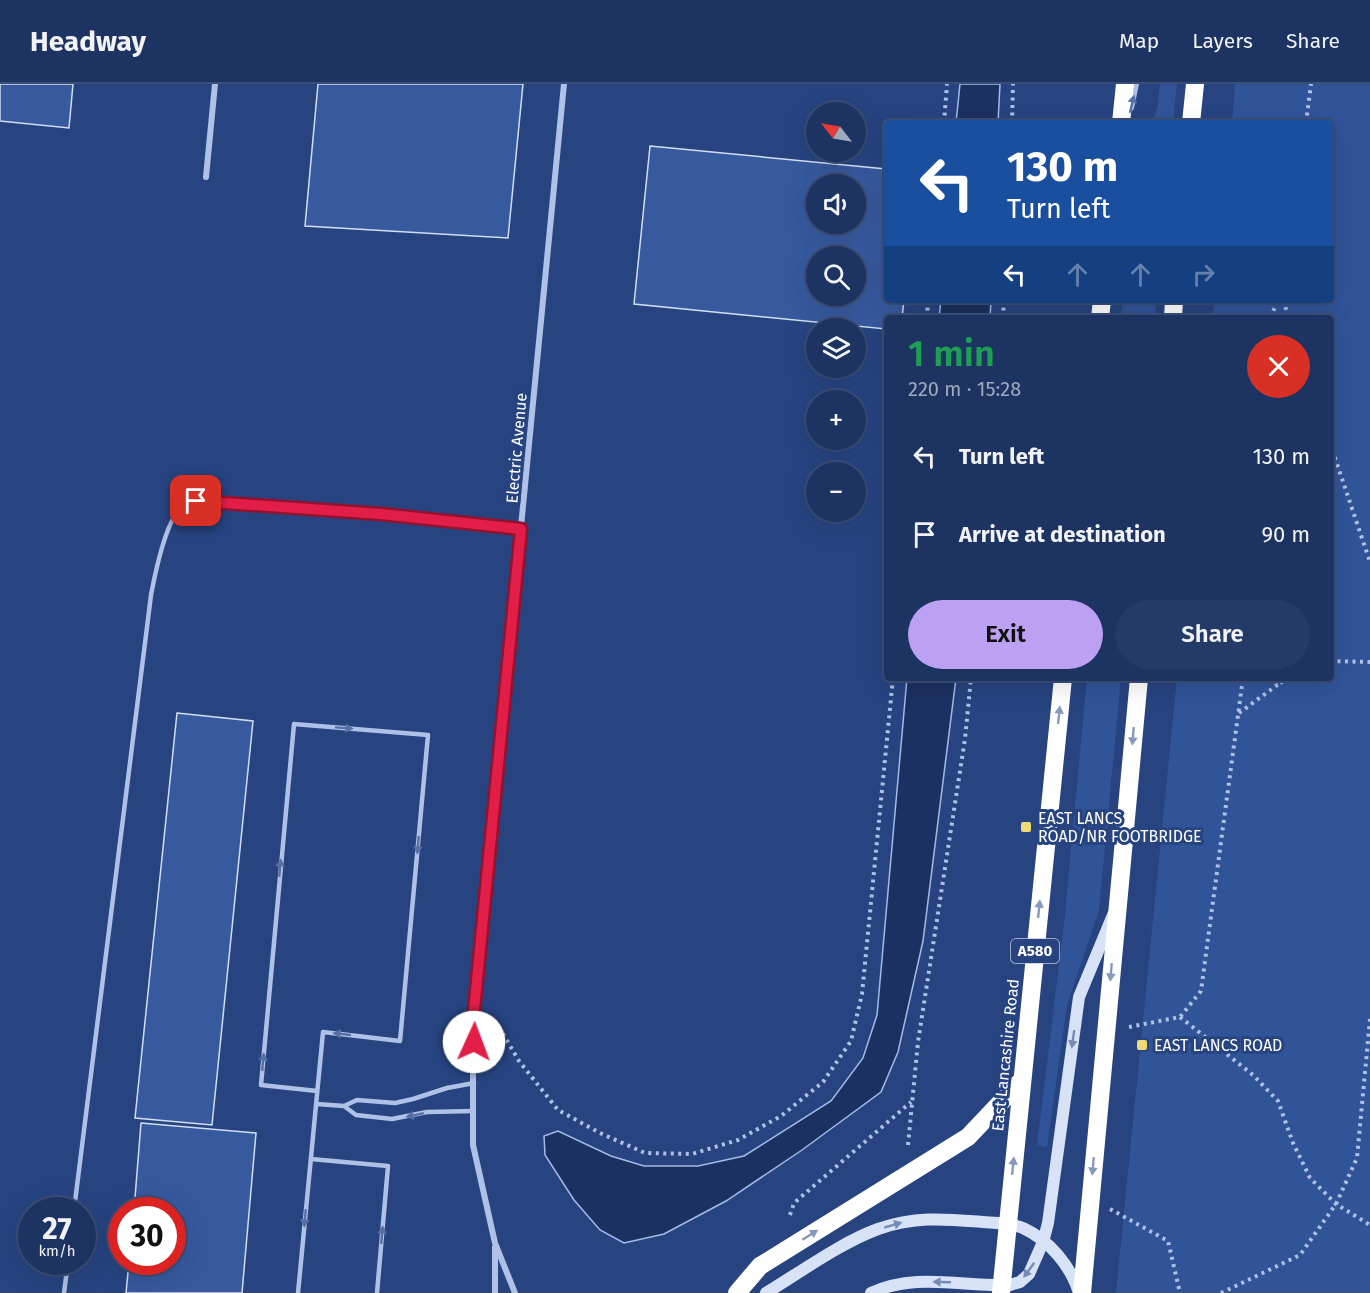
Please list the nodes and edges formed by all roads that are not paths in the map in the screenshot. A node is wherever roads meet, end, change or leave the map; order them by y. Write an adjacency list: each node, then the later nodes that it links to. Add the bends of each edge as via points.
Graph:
1 (215, 84): 9 (street)
2 (564, 84): 10 (street, Electric Avenue)
3 (1125, 84): 6 (highway)
4 (1136, 84): 7 (street, one-way to 4)
5 (1195, 84): 8 (highway)
6 (1120, 120)
7 (1128, 120)
8 (1191, 120)
9 (206, 177)
10 (521, 529): 15 (street, Electric Avenue, via 473,1021); 21 (lane, via 196,501 182,507 158,560 151,595)
11 (1063, 681): 14 (highway, East Lancashire Road / A580, one-way to 11)
12 (1138, 681): 13 (highway, one-way to 13)
13 (1117, 904): 23 (street, one-way to 23, via 1079,998); 35 (highway, one-way to 35)
14 (1022, 1080): 22 (highway, East Lancashire Road / A580, one-way to 14); 32 (highway, one-way to 14, via 760,1266 968,1137)
15 (474, 1083): 18 (lane, via 395,1103 357,1100); 19 (street, Electric Avenue)
16 (317, 1091): 16 (lane, one-way to 16, via 261,1085 294,724 428,735 400,1041 322,1032); 17 (lane)
17 (316, 1104): 18 (lane); 20 (lane)
18 (344, 1106): 19 (lane, one-way to 18, via 427,1112 392,1119 356,1115)
19 (474, 1111): 24 (street, Electric Avenue, via 473,1145)
20 (310, 1159): 28 (lane, one-way to 28); 29 (lane, one-way to 20, via 388,1166)
21 (76, 1197)
22 (1007, 1224): 23 (street, via 1021,1227); 26 (highway, East Lancashire Road / A580); 33 (street, one-way to 22, via 856,1239 902,1222 928,1218)
23 (1043, 1242): 26 (street, one-way to 26, via 1029,1274); 35 (street, via 1064,1263)
24 (495, 1243): 30 (street, Electric Avenue); 31 (street, Electric Avenue)
25 (66, 1275): 27 (lane)
26 (1001, 1289): 34 (street, one-way to 34, via 917,1281 897,1283)
27 (64, 1293)
28 (298, 1293)
29 (376, 1293)
30 (495, 1293)
31 (515, 1293)
32 (737, 1293)
33 (766, 1293)
34 (871, 1293)
35 (1081, 1293)

